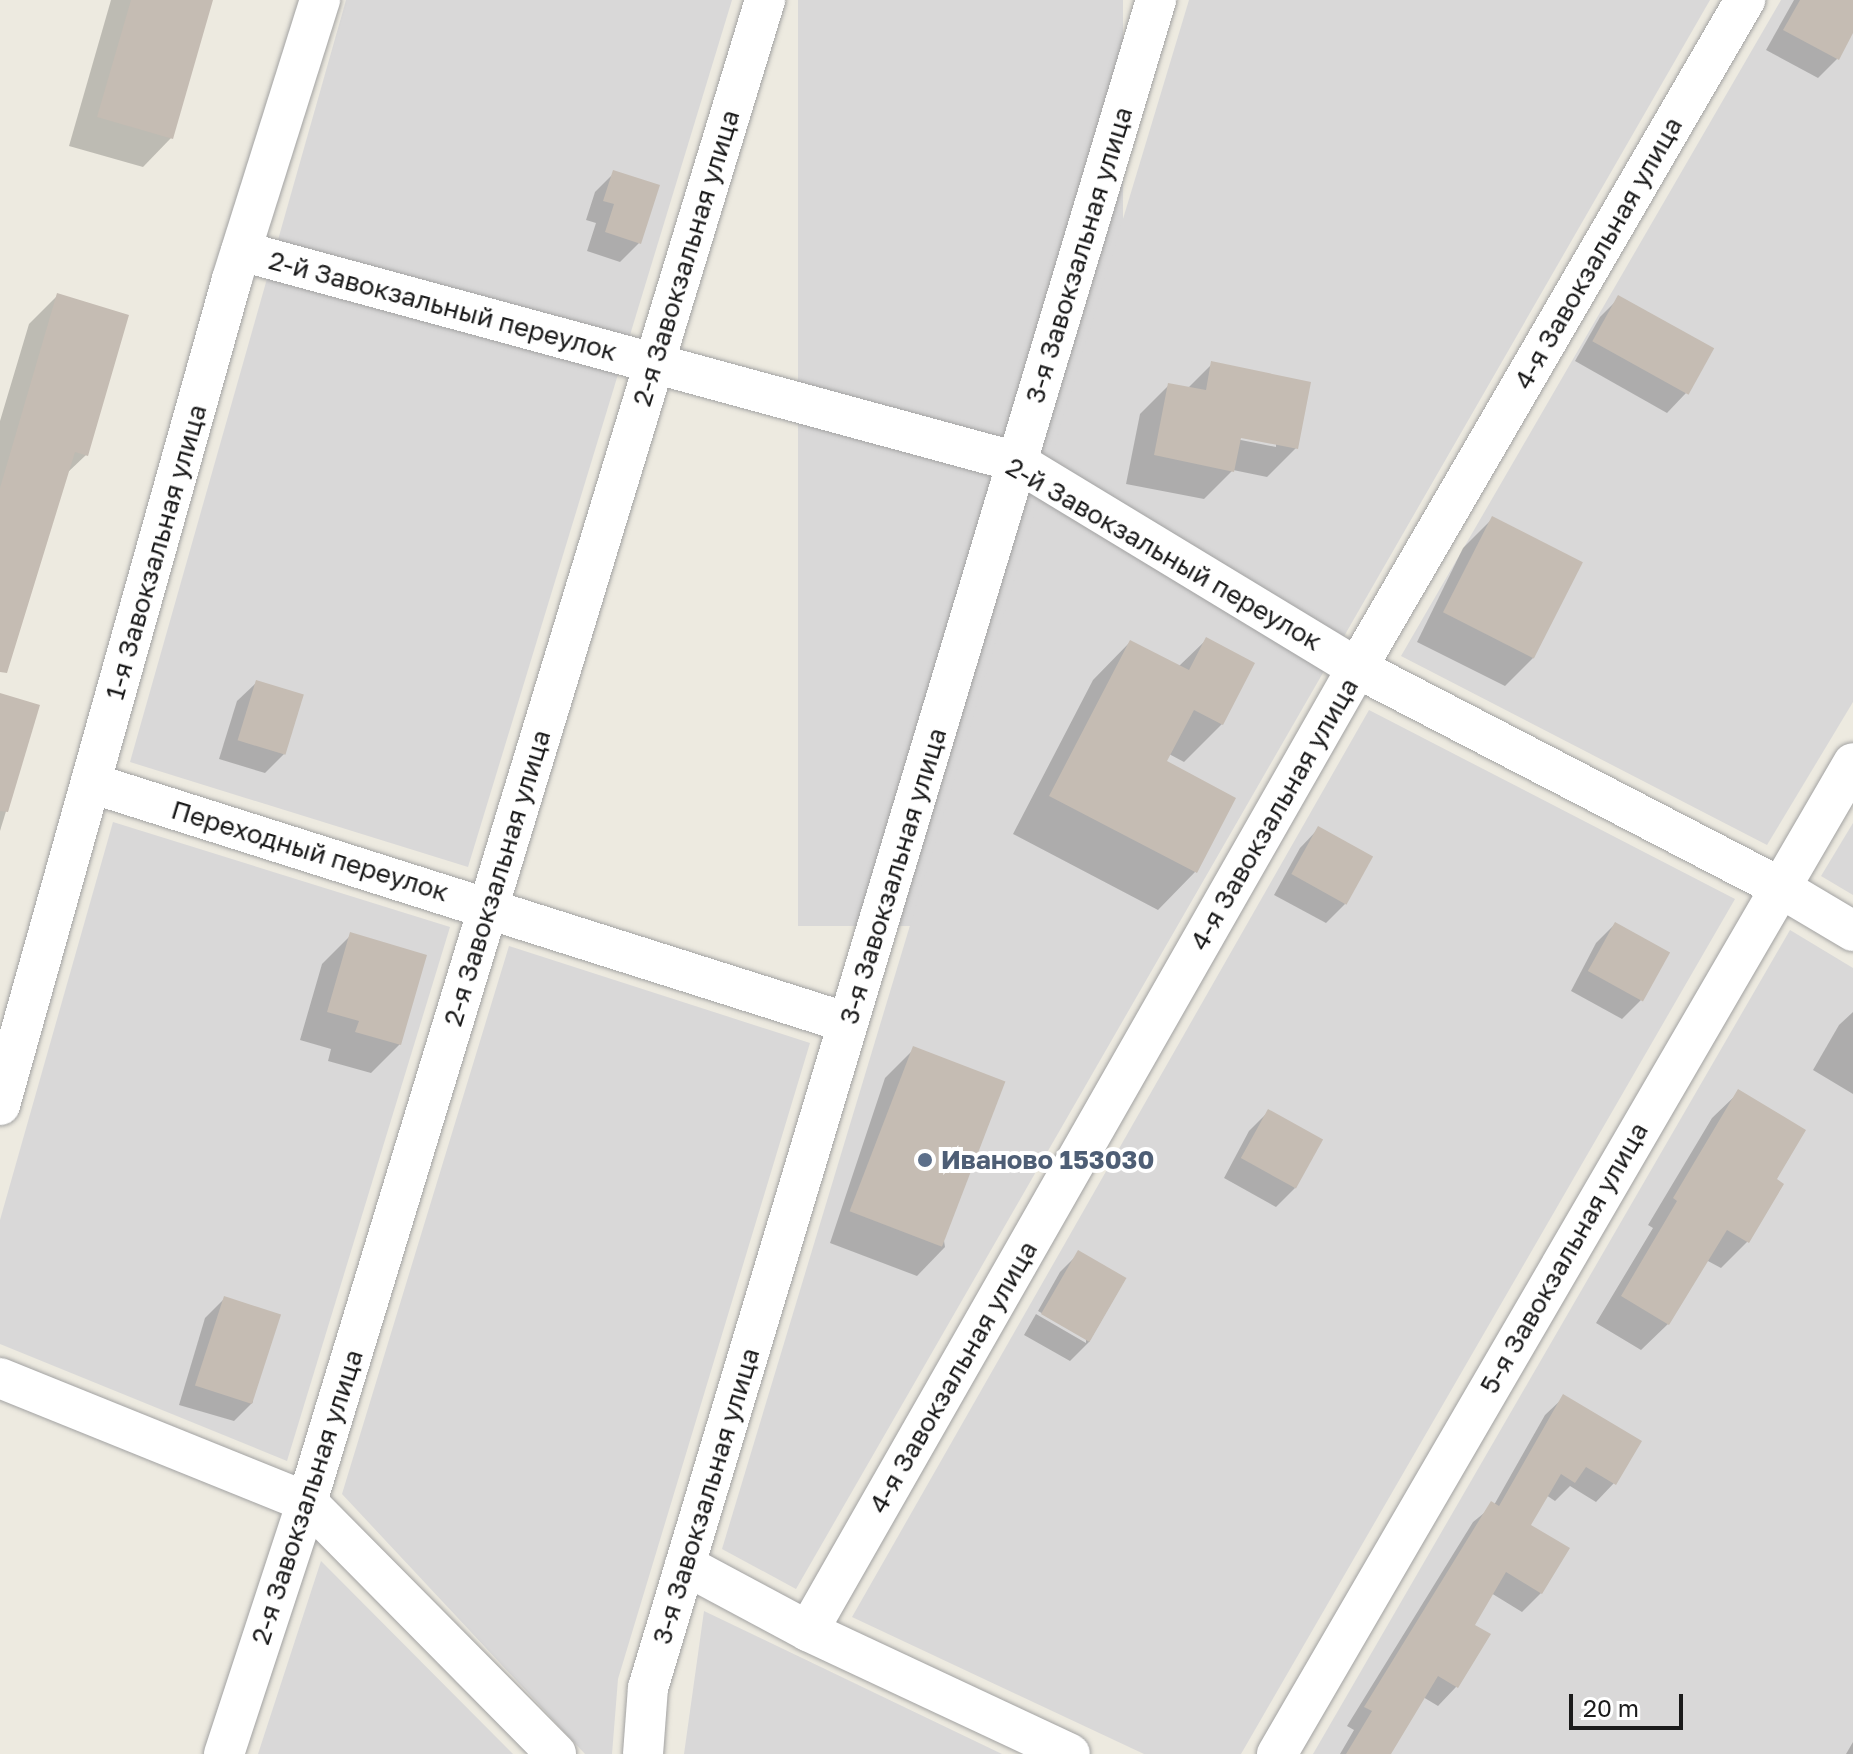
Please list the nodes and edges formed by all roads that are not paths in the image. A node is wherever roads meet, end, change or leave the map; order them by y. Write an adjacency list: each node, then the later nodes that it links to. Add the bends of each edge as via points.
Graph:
1 (320, 0): 5 (street, 1-я Завокзальная улица)
2 (765, 0): 6 (street, 2-я Завокзальная улица)
3 (1156, 0): 7 (street, 3-я Завокзальная улица)
4 (1745, 0): 8 (street, 4-я Завокзальная улица)
5 (241, 251): 6 (street, 2-й Завокзальный переулок); 10 (street, 1-я Завокзальная улица)
6 (655, 362): 7 (street, 2-й Завокзальный переулок); 12 (street, 2-я Завокзальная улица)
7 (1017, 462): 8 (street, 2-й Завокзальный переулок); 14 (street, 3-я Завокзальная улица)
8 (1357, 668): 11 (street, 2-й Завокзальный переулок); 19 (street, 4-я Завокзальная улица)
9 (1853, 763): 11 (street, 5-я Завокзальная улица)
10 (91, 783): 12 (street, Переходный переулок); 15 (street, 1-я Завокзальная улица)
11 (1779, 887): 13 (street, 2-й Завокзальный переулок); 24 (street, 5-я Завокзальная улица)
12 (489, 906): 14 (street, Переходный переулок); 17 (street, 2-я Завокзальная улица)
13 (1853, 931)
14 (848, 1023): 18 (street, 3-я Завокзальная улица)
15 (0, 1105)
16 (0, 1378): 17 (street)
17 (307, 1502): 20 (street, 2-я Завокзальная улица); 21 (street)
18 (685, 1565): 19 (street); 22 (street, 3-я Завокзальная улица, via 648,1688)
19 (808, 1631): 23 (street)
20 (224, 1754)
21 (556, 1754)
22 (643, 1754)
23 (1070, 1754)
24 (1277, 1754)

